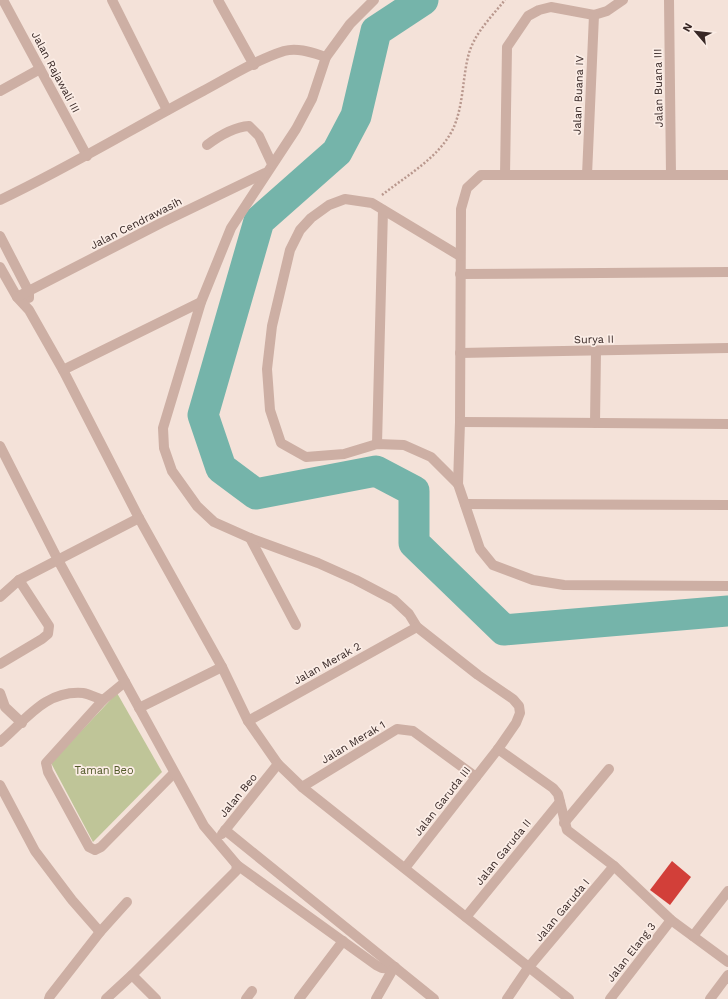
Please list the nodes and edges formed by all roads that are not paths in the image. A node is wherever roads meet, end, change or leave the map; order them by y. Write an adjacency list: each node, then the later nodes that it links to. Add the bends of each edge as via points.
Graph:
1 (3, 0): 10 (street, Jalan Rajawali III)
2 (112, 0): 12 (street)
3 (374, 0): 8 (street, via 350,24)
4 (622, 0): 7 (street, via 607,11)
5 (668, 0): 18 (street, Jalan Buana III)
6 (220, 1): 9 (street)
7 (594, 15): 16 (street, via 551,7 539,10 528,16 507,47); 17 (street, Jalan Buana IV)
8 (326, 56): 9 (street, via 306,50 286,51); 15 (street, via 312,99 296,129)
9 (254, 64): 12 (street)
10 (40, 69): 11 (street); 14 (street, Jalan Rajawali III)
11 (0, 91)
12 (167, 110): 14 (street)
13 (207, 145): 15 (street, via 242,126 249,126 259,136)
14 (87, 156): 20 (street)
15 (269, 168): 27 (street, Jalan Cendrawasih); 29 (street, via 231,228)
16 (505, 175): 17 (street); 23 (street, via 481,175 467,188 460,209)
17 (587, 175): 18 (street)
18 (671, 175): 19 (street)
19 (728, 175)
20 (0, 200)
21 (383, 210): 23 (street); 38 (street); 38 (street, via 372,203 345,199 329,205 300,230 290,250 272,326 268,369 270,410 281,443 306,457 344,454)
22 (0, 236): 27 (street)
23 (460, 256): 26 (street)
24 (0, 267): 28 (street)
25 (728, 272): 26 (street)
26 (460, 274): 33 (street)
27 (28, 292): 28 (street, Jalan Cendrawasih); 30 (street)
28 (17, 298): 30 (street)
29 (201, 302): 34 (street); 44 (street, via 163,428 164,448 172,471 197,506 214,522)
30 (29, 310): 34 (street)
31 (728, 348): 32 (street, Surya II)
32 (596, 351): 33 (street, Surya II); 36 (street)
33 (460, 353): 35 (street)
34 (64, 370): 43 (street)
35 (460, 422): 36 (street); 40 (street)
36 (595, 423): 37 (street)
37 (728, 424)
38 (377, 444): 40 (street, via 404,445 430,457)
39 (1, 450): 45 (street)
40 (458, 484): 41 (street)
41 (465, 504): 42 (street); 47 (street, via 480,549 493,565 533,580 564,585)
42 (728, 505)
43 (139, 518): 45 (street); 52 (street)
44 (250, 538): 49 (street); 50 (street, via 318,563 394,600)
45 (58, 560): 46 (street); 53 (street)
46 (19, 580): 48 (street); 51 (street, via 49,626 48,634)
47 (728, 586)
48 (0, 596)
49 (296, 625)
50 (417, 627): 57 (street, Jalan Merak 2); 60 (street, Jalan Garuda III, via 519,706 520,713 516,723)
51 (0, 664)
52 (222, 667): 56 (street); 57 (street)
53 (125, 682): 55 (street); 56 (street)
54 (0, 693): 58 (street, via 5,707)
55 (103, 700): 58 (street, via 83,693 52,697 42,702); 63 (street, via 46,763 48,772 89,847 95,850 101,847)
56 (139, 708): 63 (street)
57 (248, 721): 61 (street)
58 (22, 723): 59 (street)
59 (0, 742)
60 (498, 749): 64 (street, Jalan Garuda III); 67 (street, via 553,788)
61 (278, 764): 65 (street); 69 (street, Jalan Beo)
62 (609, 769): 68 (street)
63 (174, 773): 70 (street, via 204,826)
64 (476, 777): 65 (street, Jalan Merak 1, via 413,731 405,729 397,730); 73 (street, Jalan Garuda III)
65 (302, 787): 73 (street)
66 (1, 789): 78 (street, via 35,851)
67 (560, 802): 68 (street); 76 (street, Jalan Garuda II)
68 (564, 823): 72 (street, via 567,830)
69 (225, 830): 70 (street, Jalan Beo); 82 (street)
70 (217, 840): 71 (street)
71 (237, 865): 80 (street); 85 (street, via 236,871)
72 (614, 866): 77 (street); 83 (street, Jalan Garuda I)
73 (405, 868): 76 (street)
74 (728, 891): 79 (street)
75 (127, 902): 78 (street)
76 (466, 917): 83 (street)
77 (671, 920): 79 (street); 94 (street, Jalan Elang 3)
78 (100, 932): 86 (street)
79 (693, 936): 81 (street)
80 (344, 941): 82 (street, via 376,965); 89 (street)
81 (728, 962)
82 (394, 968): 90 (street); 91 (street)
83 (528, 968): 92 (street, Jalan Garuda I); 93 (street)
84 (728, 974): 95 (street)
85 (132, 975): 87 (street); 88 (street)
86 (49, 999)
87 (106, 999)
88 (156, 999)
89 (299, 999)
90 (376, 999)
91 (434, 999)
92 (507, 999)
93 (569, 999)
94 (610, 999)
95 (710, 999)

